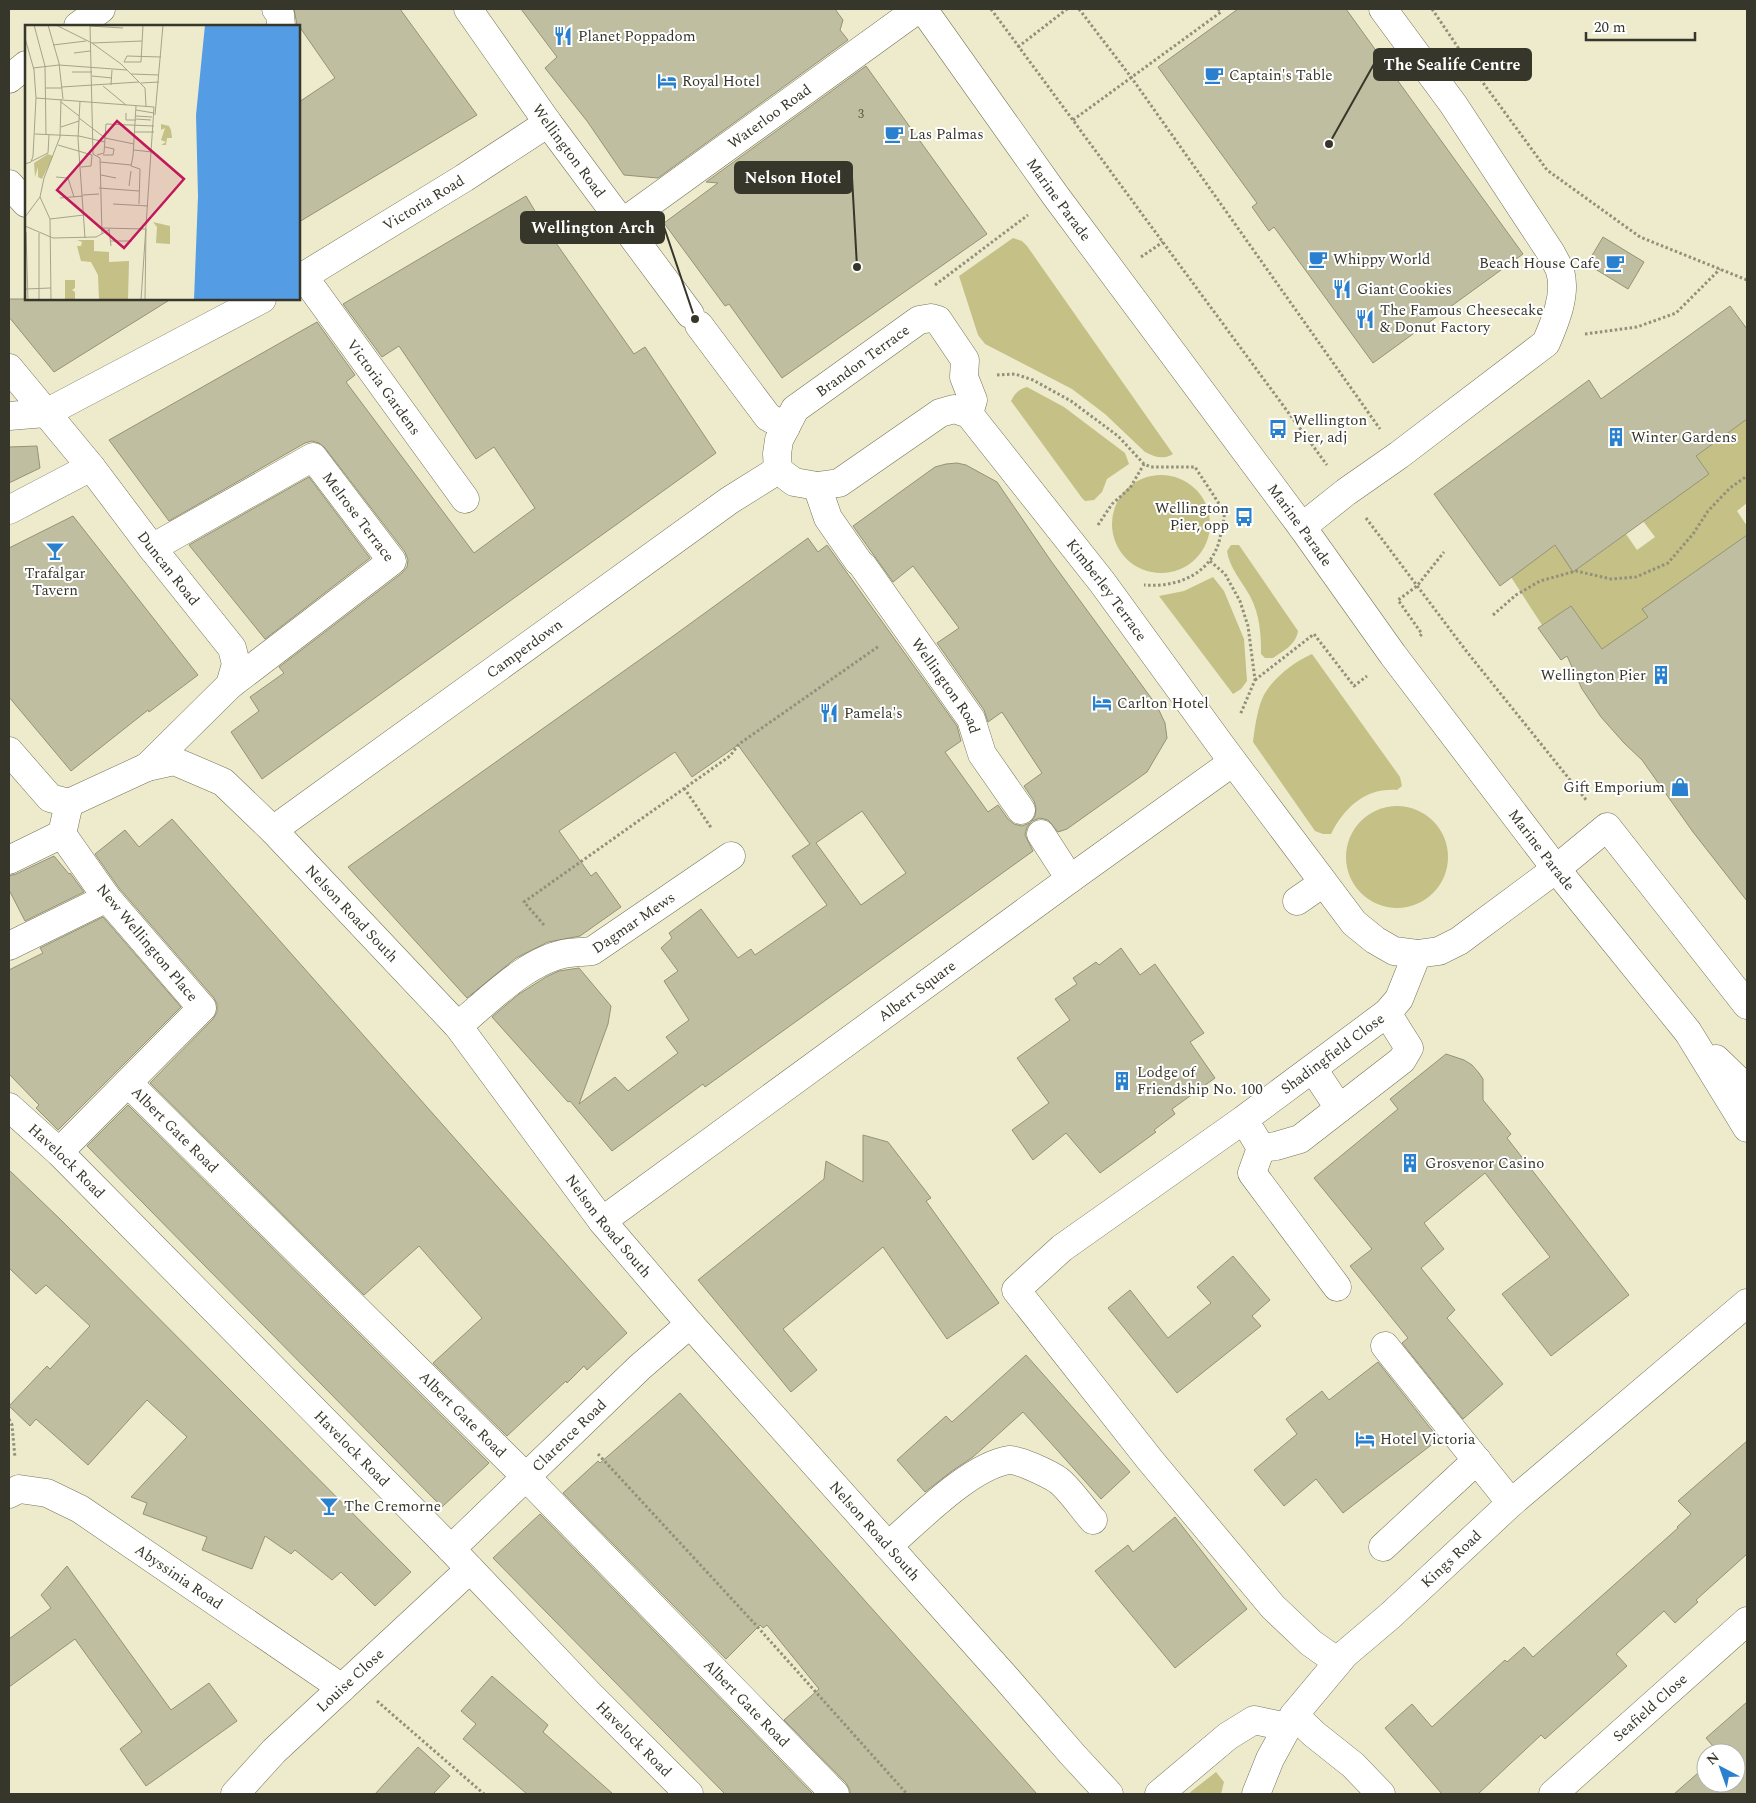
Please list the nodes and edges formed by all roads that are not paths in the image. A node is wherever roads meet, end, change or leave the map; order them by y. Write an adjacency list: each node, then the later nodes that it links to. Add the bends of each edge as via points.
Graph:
1 (101, 9): 7 (street)
2 (276, 9): 8 (street)
3 (468, 9): 11 (street, Wellington Road)
4 (918, 9): 14 (street, Waterloo Road)
5 (923, 9): 27 (street, Marine Parade, via 1055,195)
6 (1383, 9): 27 (street, via 1453,104 1551,253 1560,271 1562,295 1546,343)
7 (79, 25)
8 (281, 25)
9 (25, 67): 10 (street)
10 (9, 79)
11 (548, 123): 14 (street, Wellington Road); 15 (street, Victoria Road)
12 (9, 184): 13 (street)
13 (25, 202)
14 (622, 222): 21 (street, Wellington Road, via 768,417)
15 (301, 278): 25 (street, Victoria Gardens)
16 (260, 300): 18 (street)
17 (9, 368): 18 (street, Duncan Road)
18 (46, 413): 20 (street); 22 (street, Duncan Road)
19 (969, 414): 21 (street, Brandon Terrace, via 972,400 964,377 965,360 938,320 931,318 919,320 795,409); 24 (street, via 954,409 940,413 839,483); 31 (street, Kimberley Terrace, via 1102,582)
20 (9, 416)
21 (786, 427): 23 (street, via 777,454)
22 (91, 468): 26 (street); 28 (street, Duncan Road)
23 (778, 470): 24 (street, via 794,482); 35 (street, Camperdown, via 730,500)
24 (816, 486): 34 (street, Wellington Road, via 828,518 971,720 982,754)
25 (465, 498)
26 (9, 510)
27 (1302, 527): 40 (street, Marine Parade, via 1393,655)
28 (152, 548): 29 (street, Duncan Road, via 232,648 236,664); 29 (street, Melrose Terrace, via 313,457 392,561)
29 (230, 685): 32 (street)
30 (9, 751): 33 (street, via 50,798)
31 (1228, 755): 41 (street, Albert Square); 42 (street, Kimberley Terrace)
32 (147, 767): 33 (street, Nelson Road South); 35 (street, Nelson Road South, via 174,761 223,782)
33 (69, 803): 36 (street)
34 (1021, 810)
35 (273, 830): 49 (street, Nelson Road South)
36 (62, 834): 39 (street); 43 (street, New Wellington Place)
37 (1041, 834): 41 (street)
38 (731, 856): 49 (street, Dagmar Mews, via 592,952 549,958 518,975)
39 (9, 860)
40 (1556, 869): 46 (street, via 1459,941 1439,951); 47 (street, via 1607,827); 50 (street, Marine Parade)
41 (1070, 880): 60 (street, Albert Square)
42 (1323, 883): 44 (street); 46 (street, Kimberley Terrace, via 1354,923 1375,940 1394,951)
43 (107, 898): 45 (street); 52 (street, New Wellington Place, via 202,1008)
44 (1297, 901)
45 (9, 946)
46 (1417, 954): 48 (street, Shadingfield Close, via 1399,999)
47 (1747, 1005)
48 (1387, 1014): 51 (street, Shadingfield Close); 55 (street, via 1409,1048 1402,1060)
49 (458, 1026): 60 (street, Nelson Road South)
50 (1688, 1032): 53 (street, Marine Parade); 57 (street, Marine Parade)
51 (1312, 1069): 55 (street); 56 (street, Shadingfield Close)
52 (128, 1083): 59 (street, New Wellington Place); 66 (street, Albert Gate Road)
53 (1747, 1089)
54 (9, 1107): 59 (street, Havelock Road)
55 (1339, 1108): 58 (street, via 1300,1139)
56 (1242, 1120): 58 (street); 75 (street, Shadingfield Close, via 1062,1248 1016,1290 1150,1460 1273,1607 1311,1643)
57 (1747, 1128)
58 (1261, 1148): 61 (street, via 1252,1173)
59 (59, 1152): 72 (street, Havelock Road)
60 (602, 1221): 63 (street, Nelson Road South)
61 (1337, 1287)
62 (1747, 1303): 68 (street, Kings Road)
63 (690, 1324): 66 (street, Clarence Road, via 640,1367); 70 (street, Nelson Road South)
64 (1385, 1346): 65 (street)
65 (1477, 1460): 68 (street); 71 (street)
66 (526, 1477): 72 (street, Clarence Road); 80 (street, Albert Gate Road)
67 (14, 1492): 76 (street, Abyssinia Road, via 47,1493 80,1509)
68 (1511, 1503): 75 (street, Kings Road)
69 (1093, 1520): 70 (street, via 1058,1480 1011,1460 991,1465 962,1482)
70 (888, 1546): 81 (street, Nelson Road South)
71 (1382, 1547)
72 (451, 1549): 73 (street, Havelock Road)
73 (470, 1569): 76 (street, Louise Close); 79 (street, Havelock Road)
74 (1747, 1621): 85 (street, Seafield Close)
75 (1338, 1662): 77 (street, Kings Road)
76 (347, 1684): 78 (street, Louise Close, via 274,1751)
77 (1291, 1721): 82 (street, via 1254,1720 1228,1736); 83 (street, Kings Road, via 1270,1759); 84 (street, via 1314,1734 1353,1765)
78 (235, 1794)
79 (689, 1794)
80 (835, 1794)
81 (1109, 1794)
82 (1159, 1794)
83 (1256, 1794)
84 (1382, 1794)
85 (1553, 1794)

